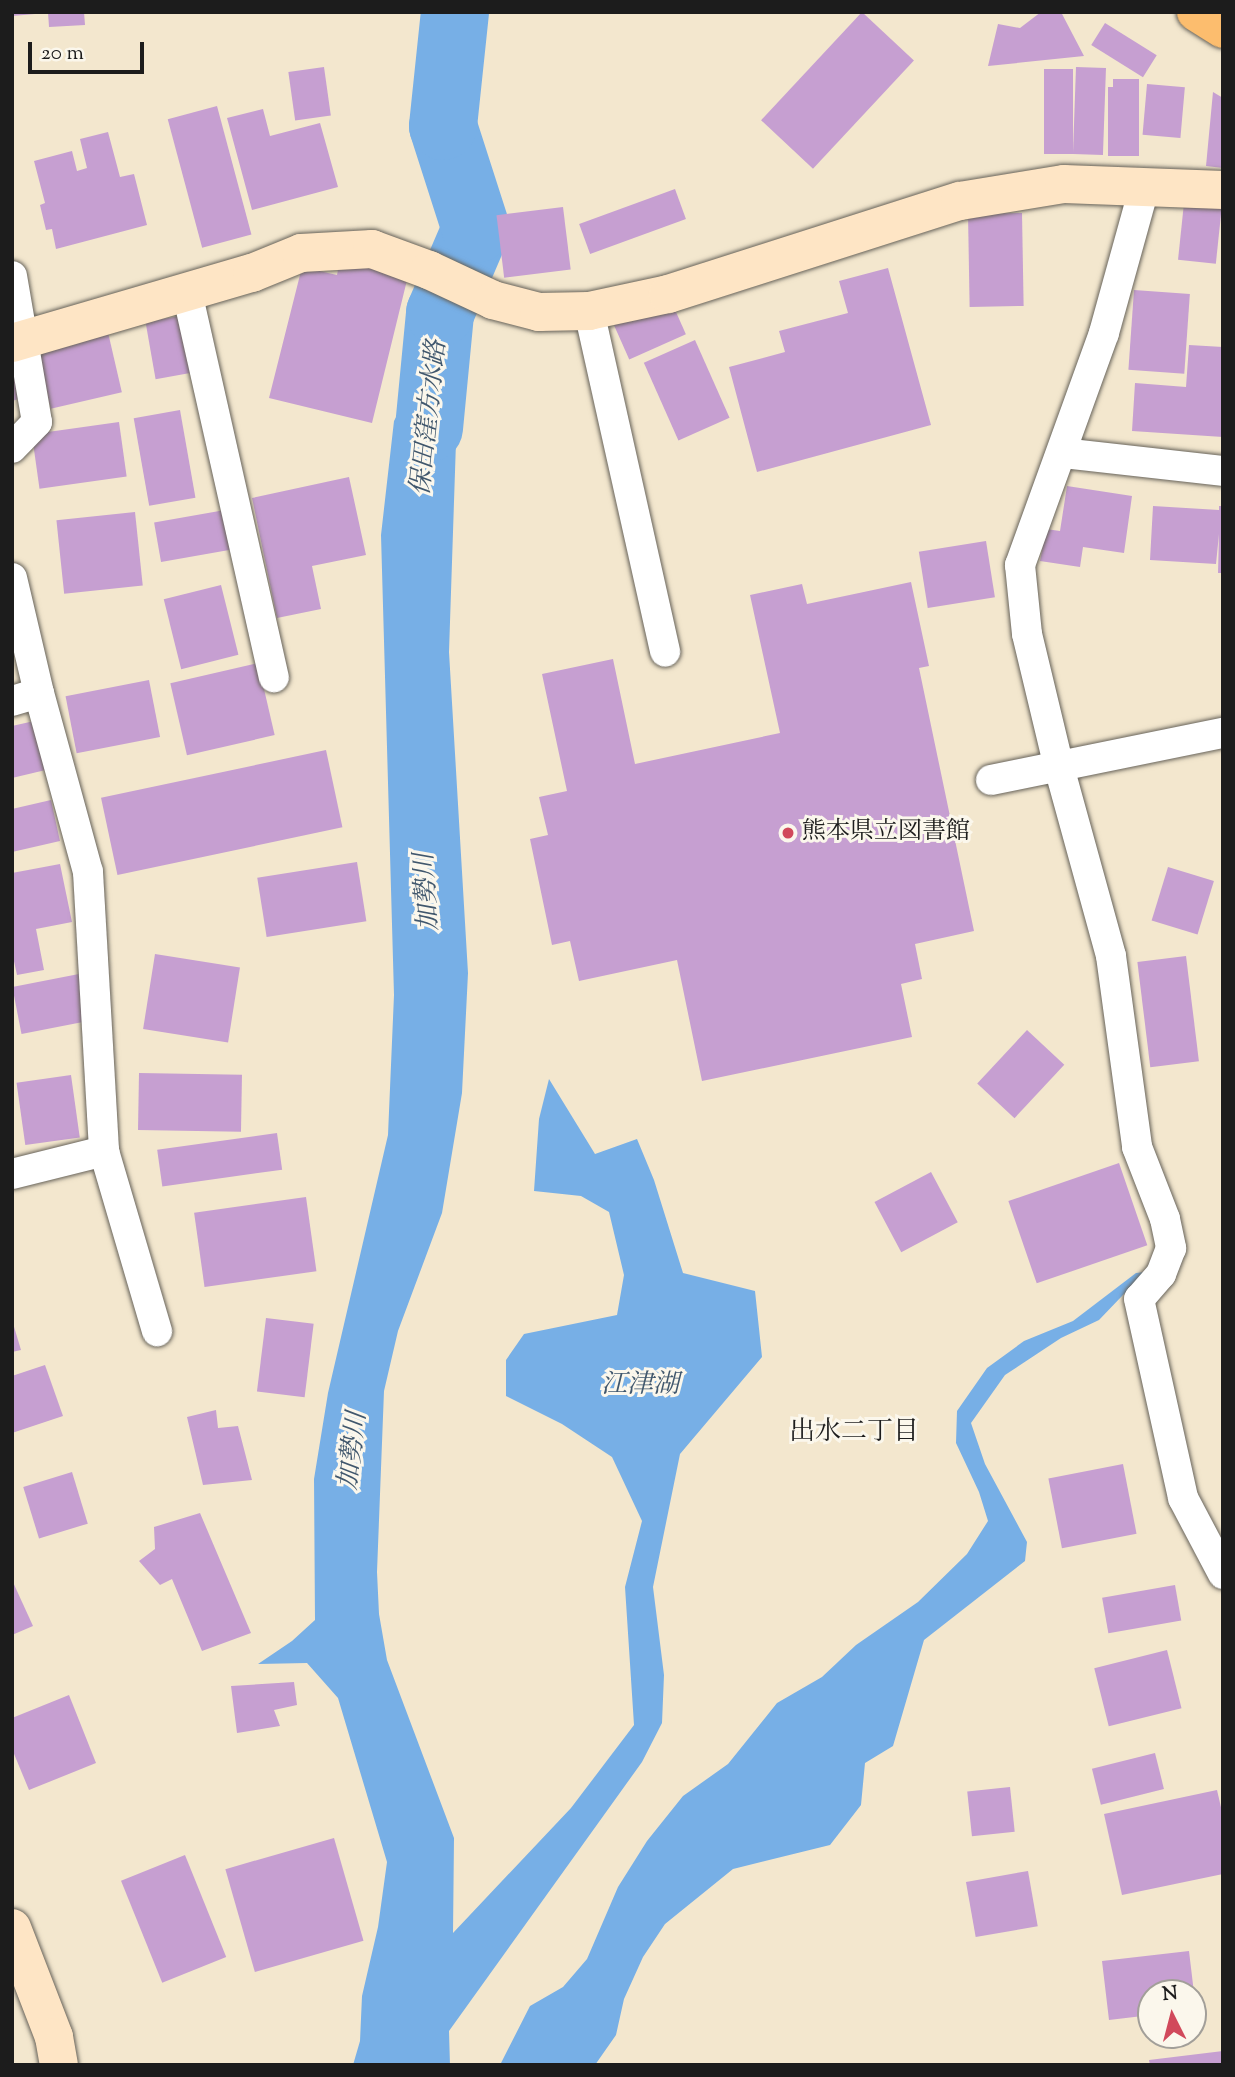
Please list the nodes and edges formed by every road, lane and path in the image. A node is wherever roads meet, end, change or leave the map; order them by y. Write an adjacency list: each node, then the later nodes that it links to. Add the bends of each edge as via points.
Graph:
1 (1196, 12): 2 (main road)
2 (1223, 29)
3 (1144, 185): 4 (street); 7 (street, via 1064,184 960,201 668,294); 10 (street, via 1104,333)
4 (1223, 190)
5 (12, 276): 8 (street)
6 (187, 292): 7 (street, via 301,253 372,249 490,299 539,312); 8 (street); 14 (street)
7 (589, 311): 13 (street)
8 (17, 342): 9 (street, via 37,422)
9 (12, 449)
10 (1063, 453): 11 (street); 17 (street, via 1020,565 1027,634)
11 (1223, 471)
12 (12, 578): 15 (street)
13 (666, 652)
14 (274, 677)
15 (26, 697): 19 (street, via 88,872)
16 (1223, 733): 17 (street)
17 (1059, 767): 18 (street); 22 (street, via 1111,956 1137,1147 1166,1219 1171,1248 1161,1274 1139,1299 1183,1498)
18 (992, 780)
19 (104, 1151): 20 (street); 21 (street)
20 (12, 1174)
21 (157, 1331)
22 (1223, 1574)
23 (12, 1928): 24 (street, via 54,2037)
24 (59, 2065)

